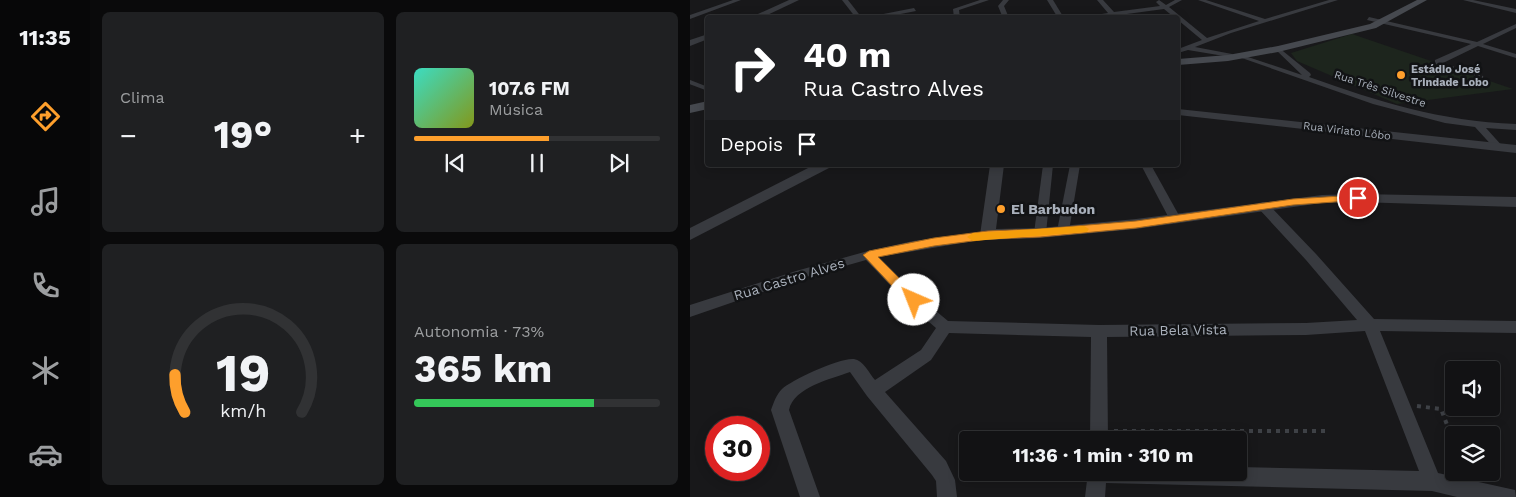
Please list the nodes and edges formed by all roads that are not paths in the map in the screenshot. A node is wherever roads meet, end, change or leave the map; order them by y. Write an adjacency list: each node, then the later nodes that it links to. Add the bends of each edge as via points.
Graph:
1 (738, 0): 26 (street)
2 (795, 0): 18 (street)
3 (845, 0): 19 (street)
4 (986, 0): 21 (street, via 955,10)
5 (1006, 0): 22 (street, via 1001,6)
6 (1050, 0): 23 (street)
7 (1100, 0): 17 (street)
8 (1156, 0): 14 (street)
9 (1179, 0): 14 (street)
10 (1201, 0): 29 (street)
11 (1335, 0): 29 (street)
12 (1466, 0): 16 (street)
13 (1411, 4): 30 (main road); 31 (main road)
14 (1165, 7): 17 (street); 25 (street)
15 (914, 10): 20 (street)
16 (1516, 11)
17 (1113, 14): 24 (street)
18 (760, 15)
19 (857, 15)
20 (884, 15)
21 (956, 15)
22 (1005, 15)
23 (1059, 15)
24 (1105, 15)
25 (1175, 15)
26 (692, 16): 27 (street)
27 (705, 17)
28 (1180, 19): 34 (street)
29 (1265, 21): 34 (street)
30 (1368, 22): 31 (main road); 39 (main road); 40 (main road)
31 (1390, 24): 36 (street)
32 (1515, 27): 36 (street)
33 (705, 37): 35 (street)
34 (1206, 40): 37 (street)
35 (690, 43)
36 (1478, 44): 41 (street); 44 (street)
37 (1189, 48): 38 (street); 40 (street, Rua Três Silvestre)
38 (1180, 50)
39 (1278, 50): 40 (main road); 45 (street)
40 (1235, 55): 42 (main road); 43 (main road); 45 (street, Rua Três Silvestre)
41 (1516, 56)
42 (1180, 58)
43 (1180, 62)
44 (1438, 62)
45 (1310, 79): 55 (street, Rua Três Silvestre, via 1405,111)
46 (690, 82): 47 (lane)
47 (699, 84): 48 (lane); 49 (lane)
48 (705, 87)
49 (690, 88)
50 (705, 105): 51 (main road)
51 (690, 109)
52 (705, 111): 54 (main road)
53 (1180, 112): 57 (street, Rua Viriato Lôbo)
54 (690, 115)
55 (1478, 125): 56 (street, Rua Três Silvestre); 57 (street)
56 (1516, 127)
57 (1499, 148): 58 (street, Rua Viriato Lôbo)
58 (1516, 149)
59 (820, 167): 69 (street)
60 (997, 167): 70 (street)
61 (1048, 167): 68 (street)
62 (1075, 167): 67 (street)
63 (1147, 167): 66 (street)
64 (1516, 202): 65 (street, Rua Castro Alves, via 1340,198)
65 (1262, 206): 66 (street, Rua Castro Alves); 73 (street)
66 (1175, 219): 67 (street, Rua Castro Alves)
67 (1063, 231): 68 (street, Rua Castro Alves)
68 (1040, 233): 70 (street, Rua Castro Alves)
69 (690, 235)
70 (988, 235): 71 (street, Rua Castro Alves)
71 (869, 255): 72 (street, Rua Castro Alves); 74 (street)
72 (690, 311)
73 (1370, 325): 75 (street, Rua Bela Vista); 76 (street, Rua Bela Vista, via 1306,329); 81 (street)
74 (945, 327): 76 (street, Rua Bela Vista); 77 (street, via 926,355)
75 (1516, 327)
76 (1100, 331): 78 (street)
77 (873, 391): 82 (street, via 855,366 849,366 794,386 780,402); 83 (street, via 939,468 945,480)
78 (1099, 431)
79 (1247, 477): 81 (street)
80 (1096, 481): 84 (street)
81 (1432, 481): 85 (street)
82 (810, 497)
83 (947, 497)
84 (1095, 497)
85 (1508, 497)

